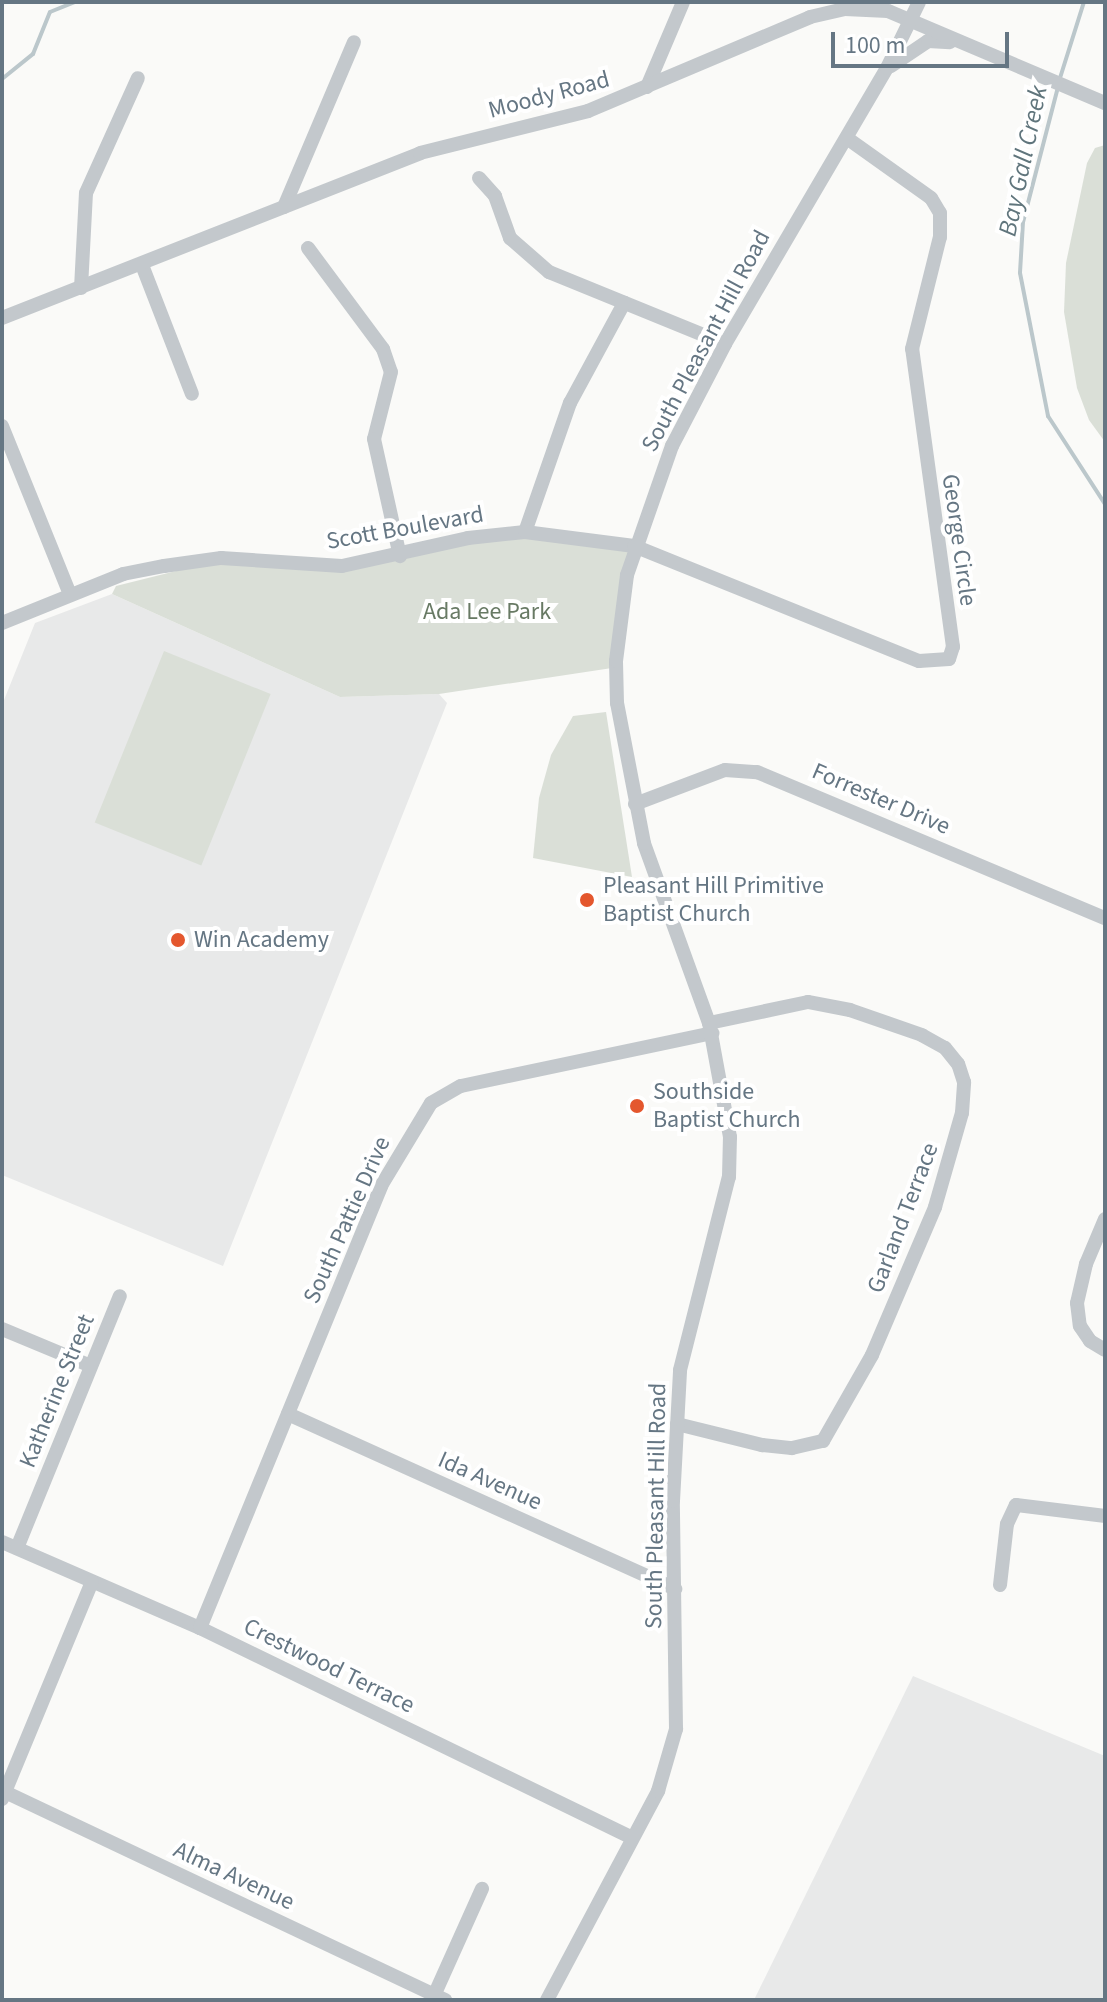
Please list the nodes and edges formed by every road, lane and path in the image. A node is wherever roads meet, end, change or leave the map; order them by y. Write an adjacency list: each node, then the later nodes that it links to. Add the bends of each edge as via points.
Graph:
1 (683, 2): 8 (street)
2 (919, 2): 3 (street, South Pleasant Hill Road)
3 (911, 20): 5 (street, Moody Road); 6 (street, South Pleasant Hill Road); 8 (street, Moody Road, via 868,9 824,13)
4 (354, 42): 12 (street)
5 (969, 45): 6 (street, via 928,41); 9 (street, Moody Road)
6 (887, 68): 10 (street, South Pleasant Hill Road)
7 (138, 78): 15 (street, via 86,193)
8 (647, 87): 12 (street, Moody Road, via 588,111 420,153)
9 (1105, 103)
10 (847, 138): 18 (street, South Pleasant Hill Road); 22 (street, George Circle, via 931,198 940,213 940,237 912,349 953,647 949,659 919,661)
11 (479, 178): 16 (street, via 495,196 510,238 523,254 549,272)
12 (284, 207): 14 (street, Moody Road)
13 (308, 248): 23 (street, via 383,349 391,372 374,439)
14 (142, 265): 15 (street, Moody Road); 19 (street)
15 (81, 288): 17 (street, Moody Road)
16 (624, 303): 18 (street); 21 (street, via 570,403)
17 (2, 318)
18 (725, 344): 22 (street, South Pleasant Hill Road, via 669,451)
19 (192, 394)
20 (2, 426): 24 (street)
21 (525, 532): 22 (street, Scott Boulevard); 23 (street, Scott Boulevard, via 468,538)
22 (634, 546): 26 (street, South Pleasant Hill Road, via 616,661 617,703)
23 (400, 556): 24 (street, Scott Boulevard, via 342,566 221,558 123,574)
24 (70, 594): 25 (street, Scott Boulevard)
25 (2, 623)
26 (635, 804): 27 (street, Forrester Drive, via 725,770 757,772); 28 (street, South Pleasant Hill Road, via 644,843)
27 (1105, 918)
28 (711, 1028): 34 (street, South Pattie Drive, via 461,1086 431,1103 381,1186); 35 (street, South Pleasant Hill Road, via 730,1137 729,1177 680,1370); 35 (street, Garland Terrace, via 808,1002 850,1010 945,1048 964,1082 962,1113 930,1220 872,1355 823,1441 792,1448 762,1445)
29 (1105, 1219): 32 (street, via 1077,1303 1080,1326)
30 (120, 1296): 33 (street, Katherine Street)
31 (2, 1329): 33 (street)
32 (1105, 1350)
33 (91, 1366): 38 (street, Katherine Street)
34 (288, 1414): 41 (street, Ida Avenue); 42 (street, South Pattie Drive)
35 (677, 1424): 41 (street, South Pleasant Hill Road)
36 (1105, 1516): 40 (street, via 1016,1505 1007,1524)
37 (2, 1542): 38 (street, Crestwood Terrace)
38 (17, 1548): 39 (street, Crestwood Terrace)
39 (92, 1582): 42 (street, Crestwood Terrace); 43 (street)
40 (1000, 1585)
41 (675, 1589): 44 (street, South Pleasant Hill Road, via 676,1729 658,1791)
42 (200, 1628): 44 (street, Crestwood Terrace)
43 (3, 1796): 46 (street, Alma Avenue)
44 (632, 1838): 47 (street, South Pleasant Hill Road)
45 (482, 1889): 46 (street)
46 (437, 1998)
47 (547, 2000)

